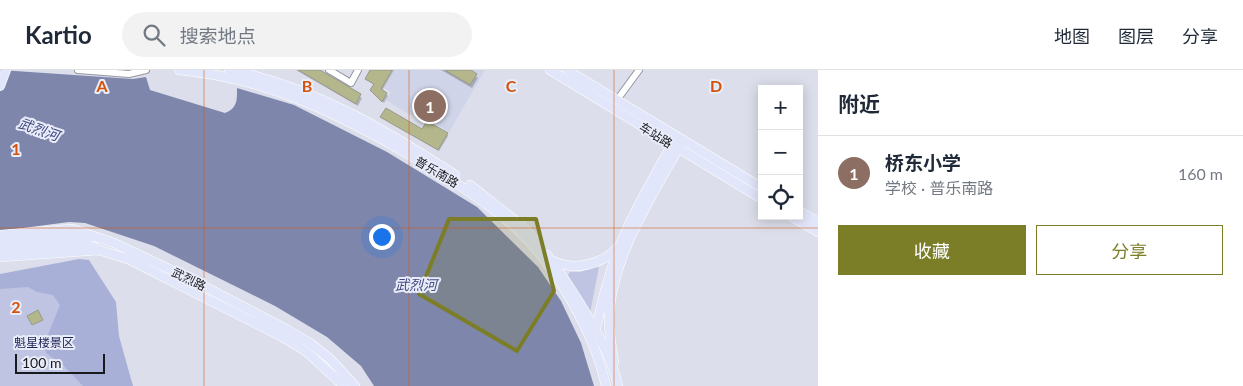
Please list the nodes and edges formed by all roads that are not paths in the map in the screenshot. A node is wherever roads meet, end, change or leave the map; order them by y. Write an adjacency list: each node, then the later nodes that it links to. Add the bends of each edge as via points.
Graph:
1 (6, 70): 11 (main road)
2 (78, 70): 3 (street, via 129,74)
3 (146, 70)
4 (179, 70): 32 (main road, 普乐南路, via 247,82 297,97 395,146 462,187 518,230 540,255 559,283 595,352)
5 (229, 70): 27 (main road, 普乐南路, via 267,78 300,90 407,145 486,196 522,226)
6 (329, 70): 7 (street, via 351,83)
7 (358, 70)
8 (550, 70): 13 (main road, 车站路)
9 (567, 70): 12 (main road, 车站路)
10 (639, 70): 12 (street)
11 (0, 86)
12 (617, 100): 13 (main road, 车站路)
13 (678, 142): 14 (main road, 车站路); 15 (main road, 车站路); 23 (main road, via 631,220); 29 (main road, via 624,254 614,286 609,322)
14 (758, 186)
15 (758, 196)
16 (803, 213): 18 (main road)
17 (798, 220): 19 (main road)
18 (818, 222)
19 (818, 232)
20 (0, 235): 22 (main road, 武烈路, via 72,230)
21 (0, 243): 22 (main road, via 87,237)
22 (114, 243): 31 (main road, 武烈路, via 310,343)
23 (620, 245): 27 (main road, via 608,257 582,266 565,266); 28 (main road)
24 (0, 250): 25 (main road, via 88,244)
25 (109, 252): 26 (main road, 武烈路, via 84,250); 30 (main road, 武烈路, via 282,336 307,352)
26 (0, 257)
27 (551, 260): 28 (main road, 普乐南路)
28 (595, 332): 29 (main road, 普乐南路)
29 (616, 374): 33 (main road, 普乐南路)
30 (344, 386)
31 (355, 386)
32 (606, 386)
33 (618, 386)

